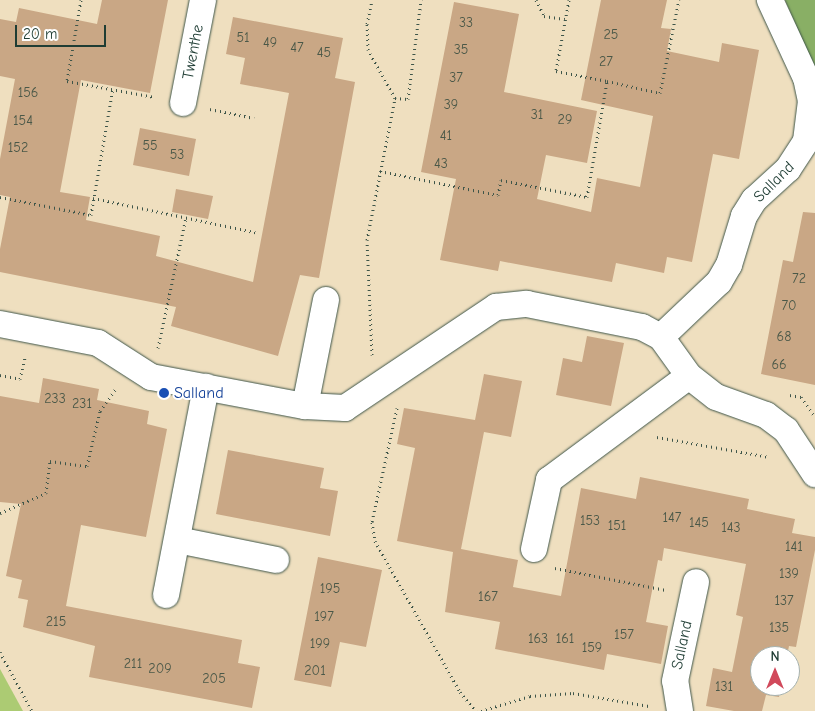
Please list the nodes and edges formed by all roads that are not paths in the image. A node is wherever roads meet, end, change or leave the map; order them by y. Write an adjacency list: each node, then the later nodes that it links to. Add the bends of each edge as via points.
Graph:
1 (203, 0): 4 (street, Twenthe)
2 (747, 0): 3 (street, Salland)
3 (771, 2): 7 (street, Salland, via 811,101 806,141 788,169 754,200 744,216 730,264 719,282)
4 (183, 103)
5 (326, 300): 10 (street)
6 (0, 324): 9 (street, via 98,343 142,371)
7 (661, 337): 8 (street); 10 (street, via 642,327 527,304 496,307 345,408)
8 (689, 376): 11 (street, via 716,397 766,415 786,430); 13 (street, via 549,480)
9 (206, 387): 10 (street); 12 (street)
10 (305, 406)
11 (811, 469)
12 (178, 540): 14 (street); 16 (street)
13 (534, 549)
14 (276, 560)
15 (694, 588): 17 (street, Salland, via 675,681)
16 (166, 594)
17 (679, 710)

